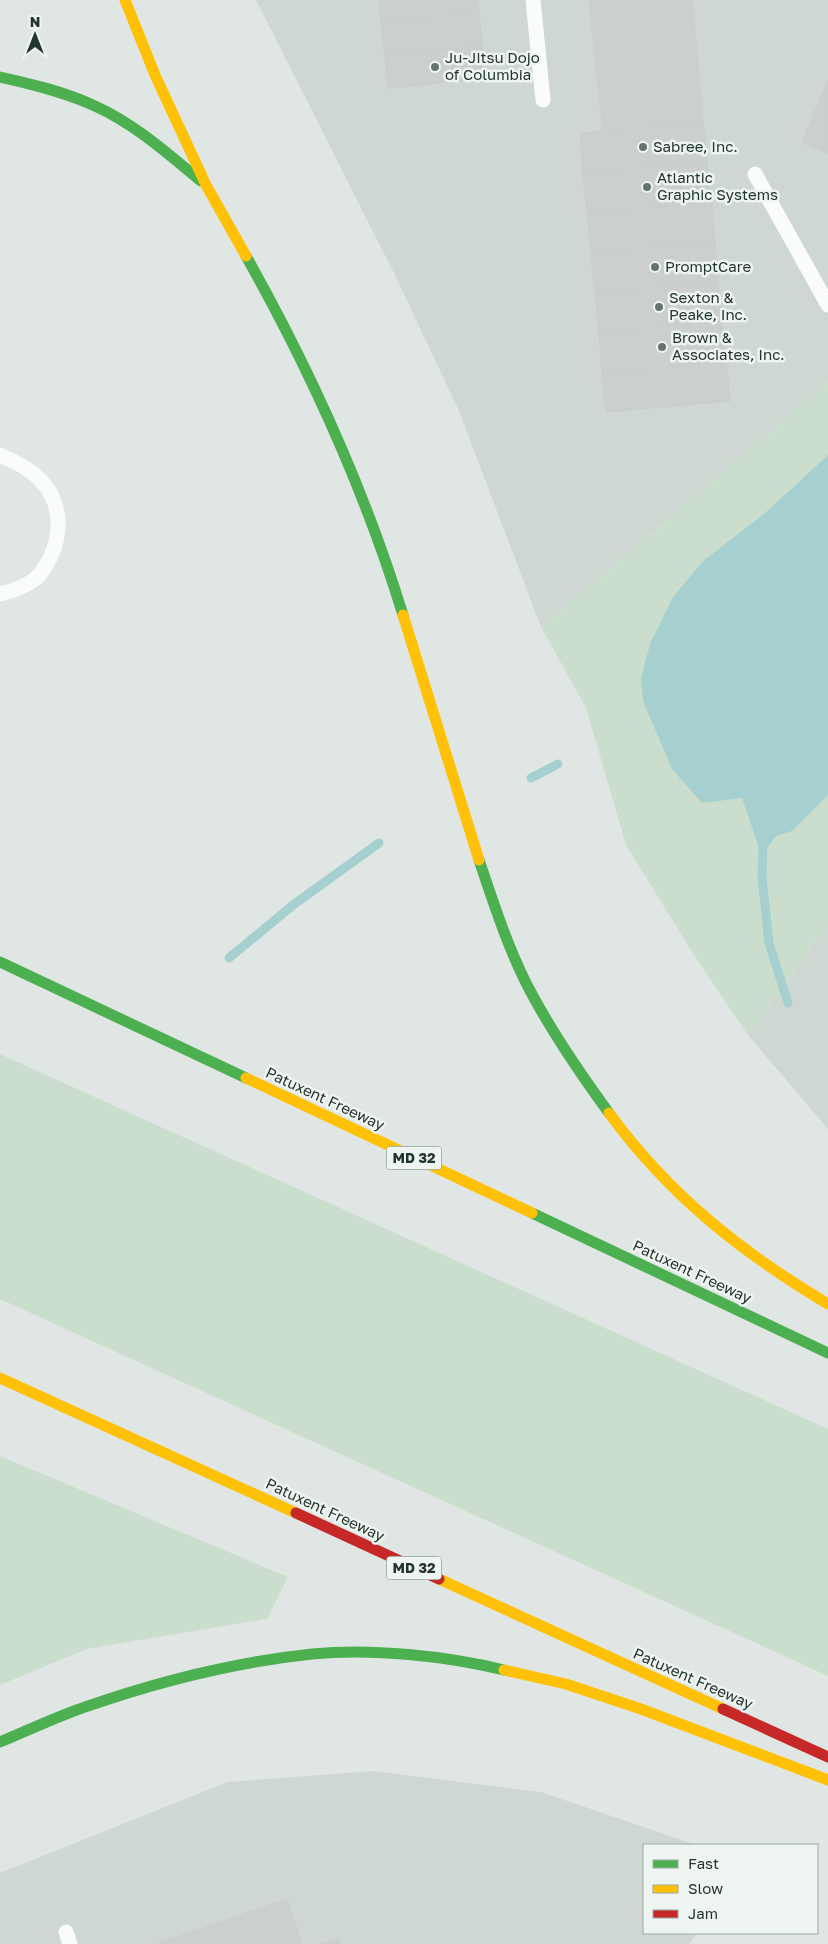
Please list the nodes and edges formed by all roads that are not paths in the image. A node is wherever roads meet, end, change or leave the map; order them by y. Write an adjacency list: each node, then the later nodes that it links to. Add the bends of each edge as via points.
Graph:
1 (125, 0): 6 (highway)
2 (533, 0): 4 (lane)
3 (0, 77): 6 (highway, via 96,106 157,145)
4 (543, 100)
5 (755, 174): 7 (lane)
6 (206, 186): 11 (highway, via 297,354 346,459 387,563 502,928 533,997 572,1062 626,1136 673,1189 721,1231 783,1277)
7 (828, 305)
8 (0, 455): 9 (lane, via 28,468 47,488 56,508 59,534 51,558 37,578 14,591)
9 (0, 594)
10 (0, 962): 12 (highway, Patuxent Freeway / MD 32)
11 (828, 1304)
12 (828, 1353)
13 (0, 1378): 15 (highway, Patuxent Freeway / MD 32)
14 (0, 1742): 16 (highway, via 87,1706 233,1665 314,1654 389,1653 480,1664 566,1684)
15 (828, 1756)
16 (828, 1780)

